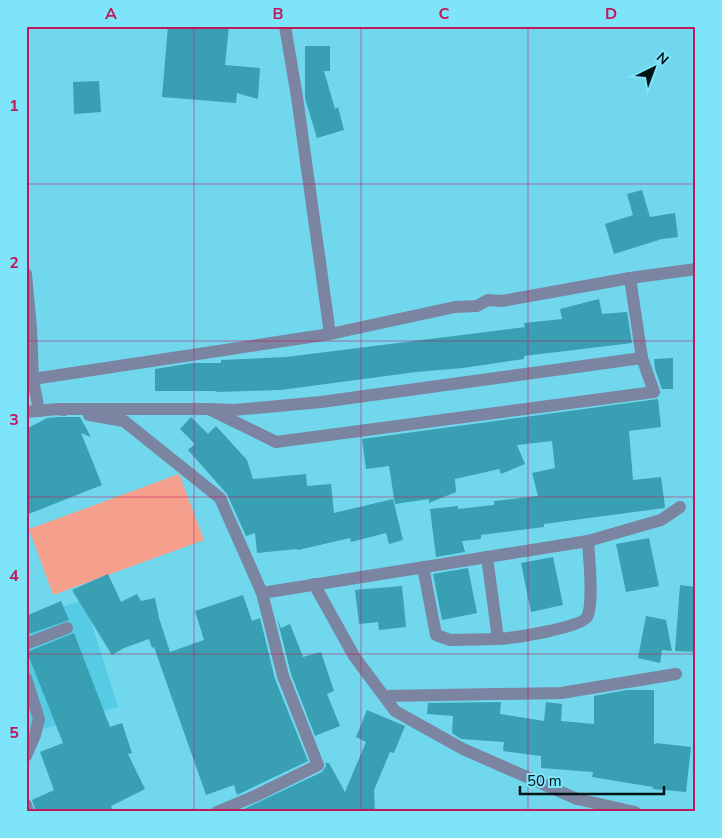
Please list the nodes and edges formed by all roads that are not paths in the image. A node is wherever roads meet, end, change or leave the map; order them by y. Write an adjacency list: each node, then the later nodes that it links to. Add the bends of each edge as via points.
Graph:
1 (286, 26): 6 (street)
2 (696, 269): 4 (street)
3 (26, 274): 5 (street)
4 (630, 278): 6 (street, via 502,301 488,300 477,306 455,307); 7 (street)
5 (29, 328): 8 (street)
6 (330, 334): 8 (street)
7 (642, 358): 10 (street, via 321,402 234,410); 10 (street, via 654,392 276,442)
8 (33, 379): 11 (street)
9 (58, 409): 10 (street); 11 (street); 17 (street, via 124,421 220,498)
10 (209, 409)
11 (33, 412)
12 (680, 507): 13 (street, via 661,520)
13 (588, 541): 14 (street); 19 (street, via 590,606 586,618 582,622 517,638)
14 (487, 557): 15 (street); 19 (street)
15 (422, 567): 16 (street); 19 (street, via 436,635 450,640)
16 (314, 584): 17 (street); 23 (street, via 354,656)
17 (262, 593): 27 (street, via 283,676 318,765)
18 (67, 628): 20 (street)
19 (498, 639)
20 (26, 644)
21 (676, 674): 23 (street, via 561,693)
22 (26, 678): 24 (street, via 39,719)
23 (384, 696): 28 (street, via 395,711 463,750 578,799)
24 (26, 756)
25 (26, 805): 26 (street)
26 (28, 812)
27 (217, 812)
28 (635, 812)

